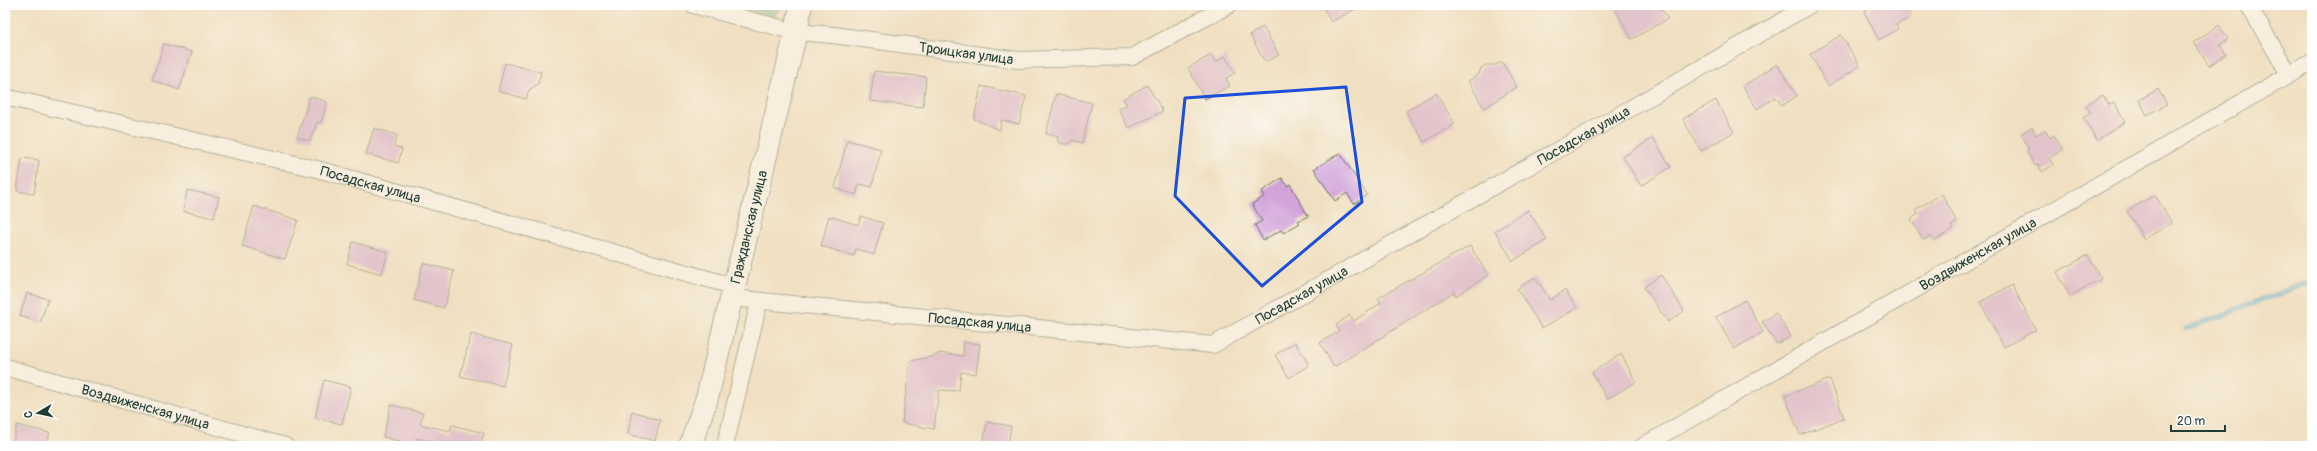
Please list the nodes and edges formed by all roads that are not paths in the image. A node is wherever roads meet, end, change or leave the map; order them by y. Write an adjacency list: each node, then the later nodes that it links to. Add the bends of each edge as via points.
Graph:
1 (693, 5): 6 (street, Троицкая улица)
2 (801, 5): 6 (street, Гражданская улица)
3 (1229, 5): 6 (street, Троицкая улица, via 1132,57 1018,60)
4 (1810, 5): 11 (street, Посадская улица, via 1213,345)
5 (2248, 5): 8 (street)
6 (796, 32): 10 (street, Гражданская улица)
7 (2312, 62): 8 (street, Воздвиженская улица)
8 (2289, 74): 16 (street, Воздвиженская улица)
9 (5, 97): 10 (street, Посадская улица, via 317,169)
10 (733, 292): 11 (street, Посадская улица); 14 (street, Гражданская улица, via 707,398)
11 (759, 302): 15 (street)
12 (5, 367): 13 (street, Воздвиженская улица)
13 (285, 446)
14 (690, 446)
15 (725, 446)
16 (1643, 446)

